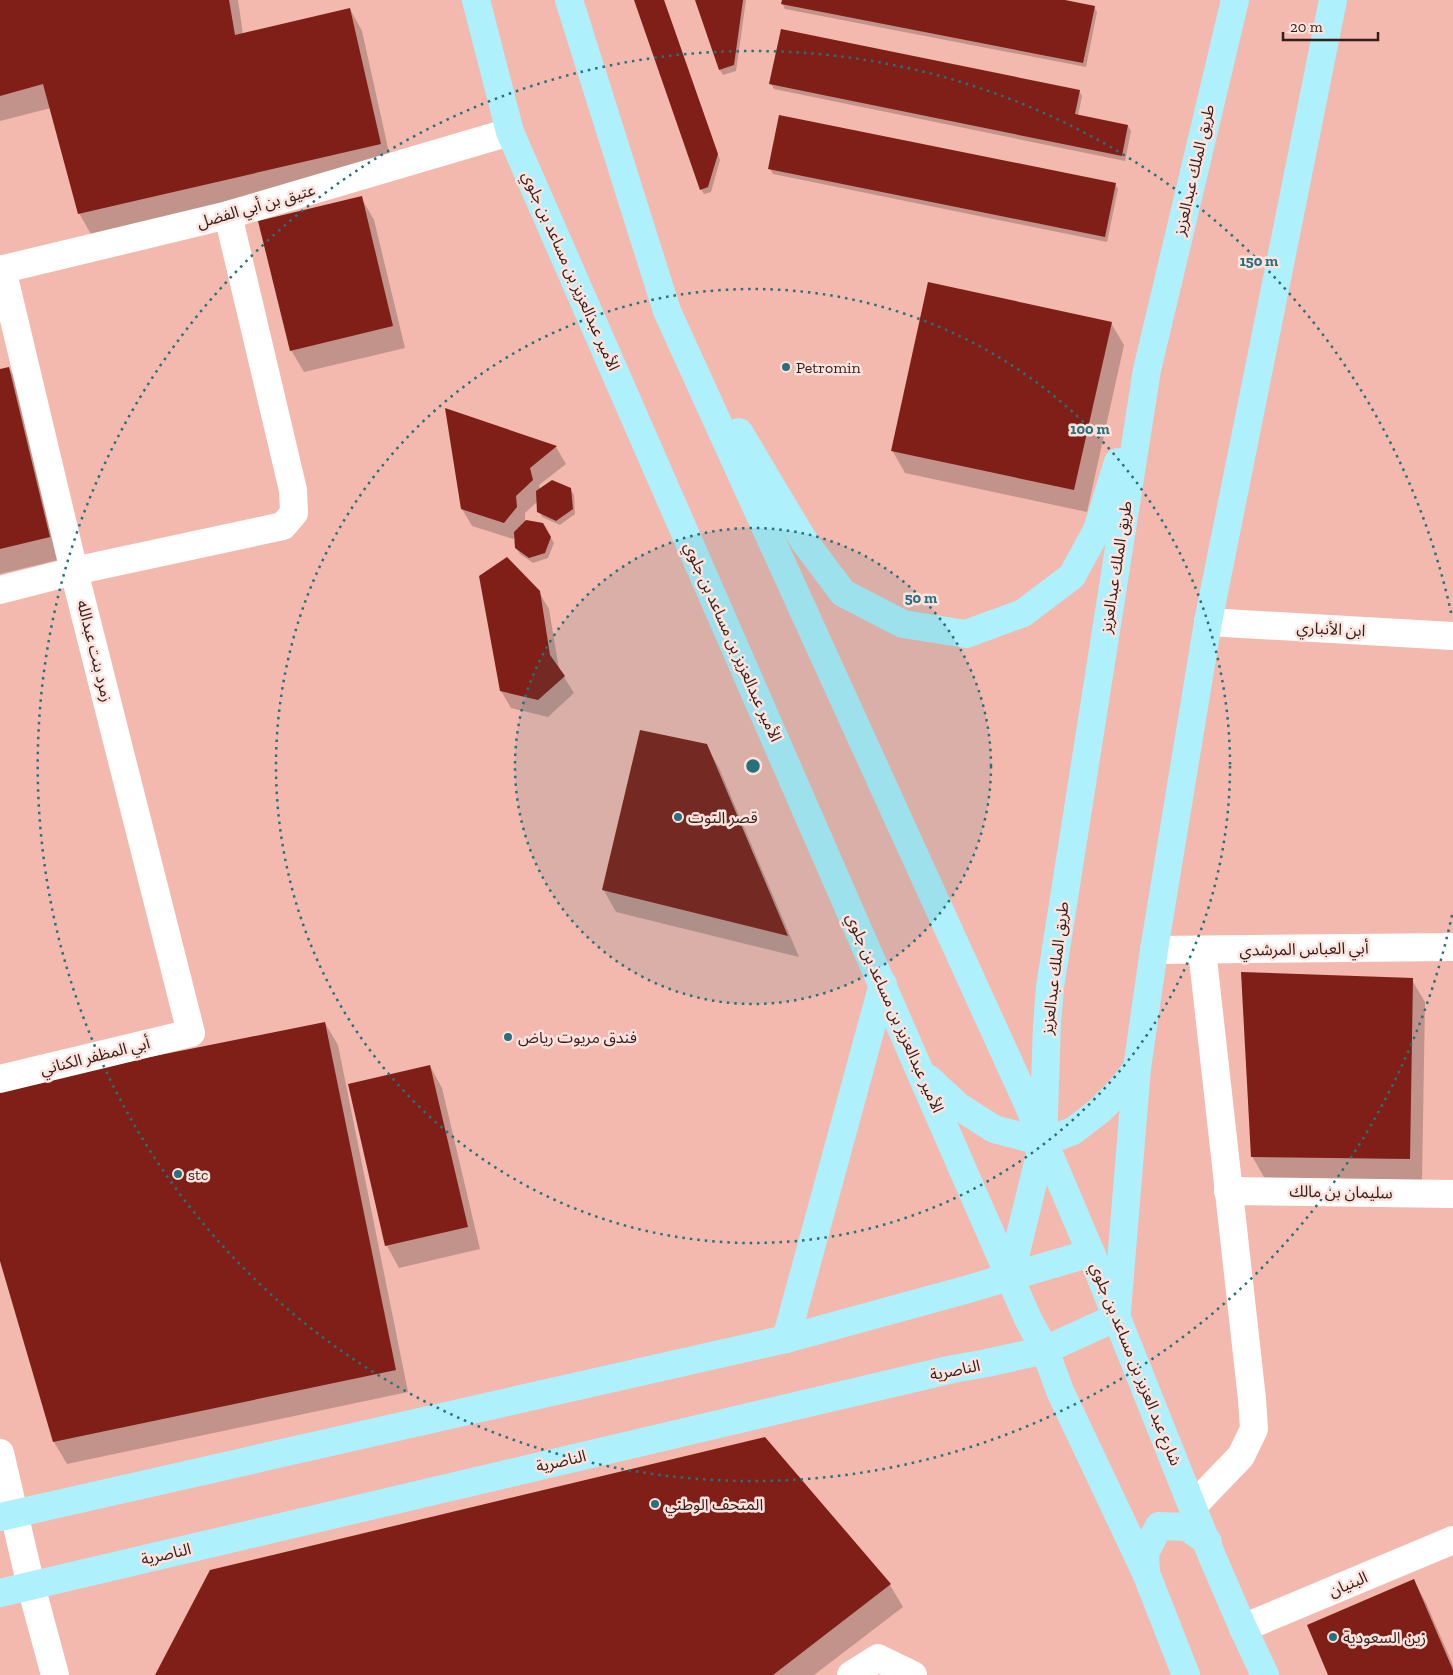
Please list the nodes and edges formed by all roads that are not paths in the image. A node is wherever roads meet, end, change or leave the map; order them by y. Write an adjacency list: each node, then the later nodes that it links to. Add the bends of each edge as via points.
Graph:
1 (476, 0): 5 (main road, الأمير عبدالعزيز بن مساعد بن جلوي)
2 (570, 0): 8 (main road)
3 (1234, 0): 9 (main road, طريق الملك عبدالعزيز)
4 (1333, 0): 12 (main road)
5 (510, 132): 6 (street, عتيق بن أبي الفضل); 17 (main road, الأمير عبدالعزيز بن مساعد بن جلوي)
6 (228, 216): 7 (street, عتيق بن أبي الفضل); 10 (street, via 293,490 294,513 282,526)
7 (1, 270): 10 (street, زمرد بنت عبدالله)
8 (667, 311): 9 (main road, via 804,541 843,593 903,624 966,634 1023,613 1072,576 1097,530); 22 (main road, شارع عبد العزيز بن مساعد بن جلوي)
9 (1147, 370): 22 (main road, طريق الملك عبدالعزيز, via 1050,987)
10 (74, 571): 11 (street); 18 (street, زمرد بنت عبدالله)
11 (0, 590)
12 (1208, 622): 13 (street, ابن الأنباري); 15 (main road)
13 (1453, 636)
14 (1453, 947): 16 (street, أبي العباس المرشدي)
15 (1154, 950): 16 (street, أبي العباس المرشدي); 19 (main road)
16 (1202, 950): 23 (street)
17 (883, 984): 20 (main road, الأمير عبدالعزيز بن مساعد بن جلوي); 28 (main road)
18 (191, 1033): 21 (street, أبي المظفر الكناني)
19 (1137, 1068): 22 (main road, via 1100,1111 1073,1132); 27 (main road)
20 (921, 1071): 22 (main road, via 958,1106 994,1129); 26 (main road, الأمير عبدالعزيز بن مساعد بن جلوي)
21 (0, 1079)
22 (1043, 1142): 25 (main road, شارع عبد العزيز بن مساعد بن جلوي); 26 (main road)
23 (1228, 1191): 24 (street, سليمان بن مالك); 31 (street, via 1254,1429 1241,1456)
24 (1453, 1194)
25 (1091, 1253): 26 (main road); 27 (main road, شارع عبد العزيز بن مساعد بن جلوي)
26 (1010, 1277): 28 (main road); 29 (main road)
27 (1117, 1317): 29 (main road, الناصرية); 31 (main road, شارع عبد العزيز بن مساعد بن جلوي)
28 (786, 1339): 32 (main road)
29 (1045, 1350): 35 (main road, via 1060,1391); 36 (main road, الناصرية)
30 (0, 1453): 32 (street)
31 (1193, 1506): 34 (main road, شارع عبد العزيز بن مساعد بن جلوي)
32 (7, 1516): 36 (street)
33 (1453, 1540): 38 (street, البنيان)
34 (1208, 1542): 35 (main road, via 1187,1527 1159,1526 1145,1553); 38 (main road, شارع عبد العزيز بن مساعد بن جلوي)
35 (1146, 1573): 42 (main road)
36 (31, 1586): 37 (main road, الناصرية); 39 (street)
37 (0, 1593)
38 (1243, 1628): 43 (main road, شارع عبد العزيز بن مساعد بن جلوي)
39 (55, 1675)
40 (851, 1675): 41 (street, via 878,1658)
41 (913, 1675)
42 (1186, 1675)
43 (1265, 1675)

